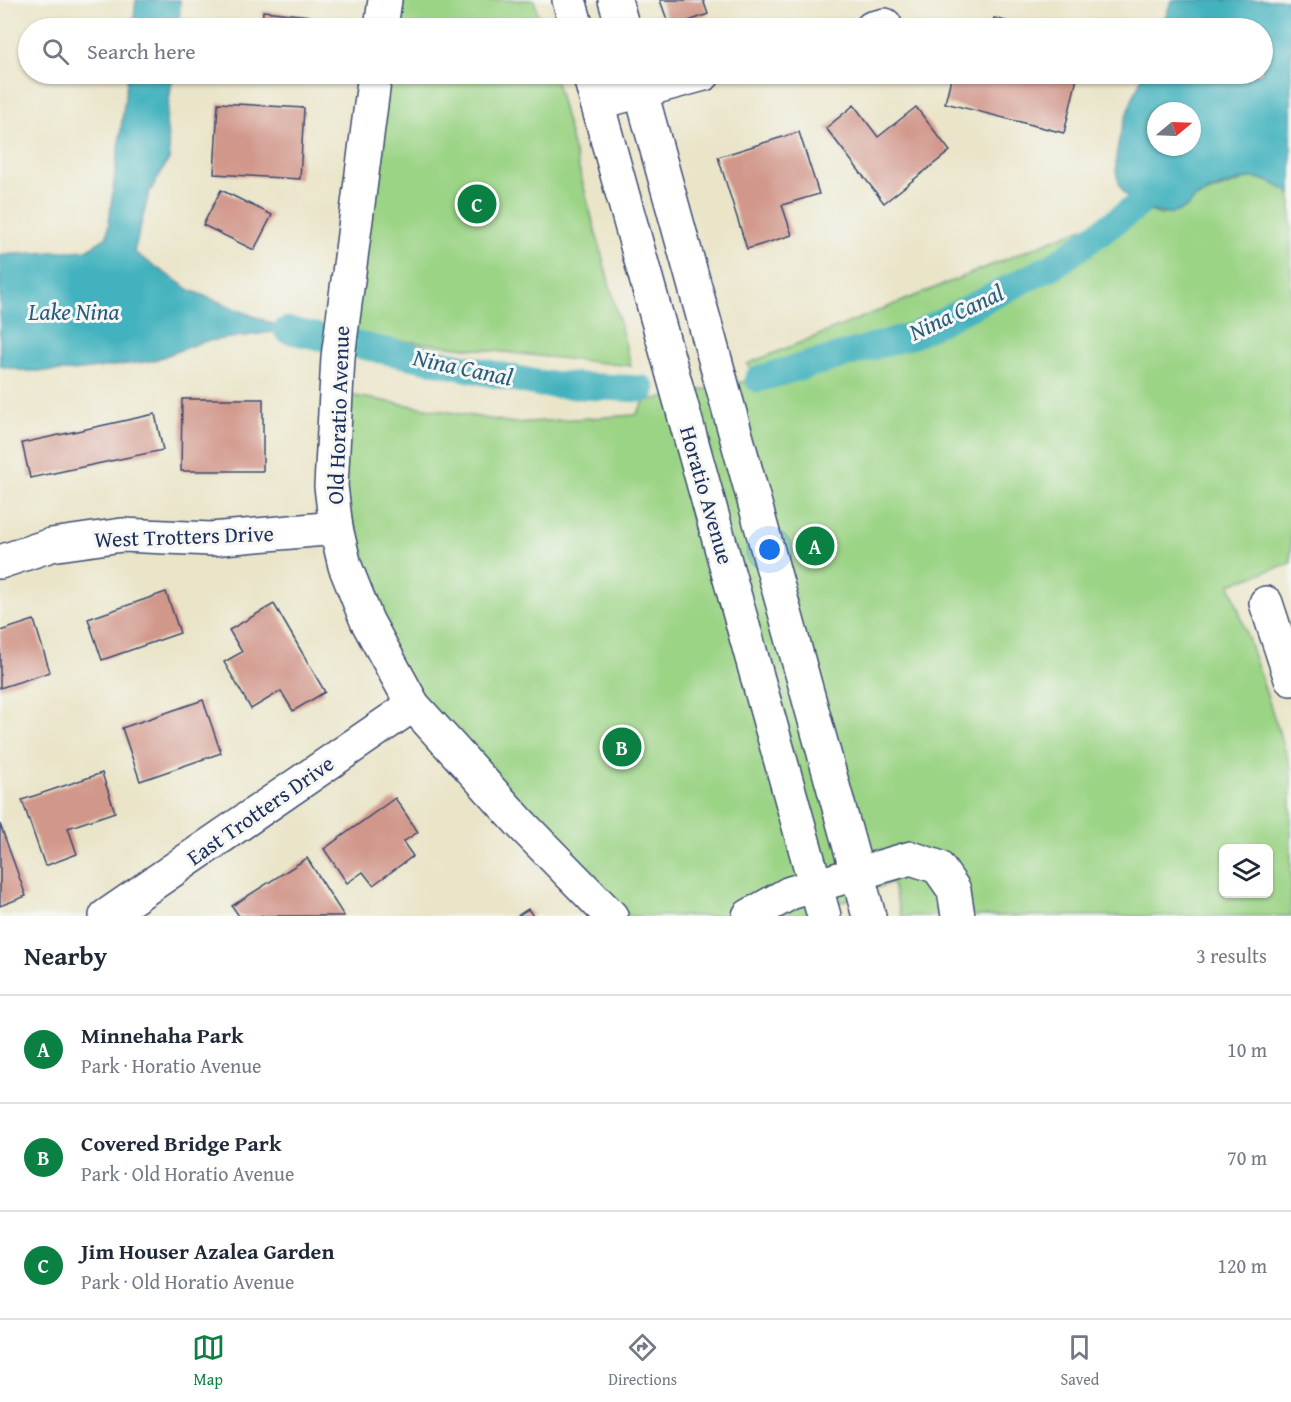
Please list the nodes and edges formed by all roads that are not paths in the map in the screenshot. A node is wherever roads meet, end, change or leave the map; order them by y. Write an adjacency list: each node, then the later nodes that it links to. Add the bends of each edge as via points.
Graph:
1 (385, 0): 4 (street)
2 (569, 0): 5 (street)
3 (615, 0): 6 (street)
4 (382, 18)
5 (574, 18)
6 (620, 18)
7 (374, 84): 11 (street, Old Horatio Avenue, via 338,357 331,486)
8 (623, 84): 10 (street)
9 (639, 84): 16 (street, Horatio Avenue)
10 (593, 88): 17 (street, Horatio Avenue)
11 (336, 528): 12 (street, West Trotters Drive, via 211,539 122,535 51,545); 15 (street, Old Horatio Avenue, via 345,566 367,621)
12 (0, 562)
13 (1266, 603): 14 (street)
14 (1291, 679)
15 (413, 705): 18 (street, East Trotters Drive); 19 (street, Old Horatio Avenue)
16 (857, 874): 17 (street); 21 (street, Horatio Avenue); 22 (street, via 911,858 938,867 954,890)
17 (820, 901): 20 (street, via 771,902)
18 (106, 916)
19 (611, 916)
20 (749, 916)
21 (869, 916)
22 (958, 916)

